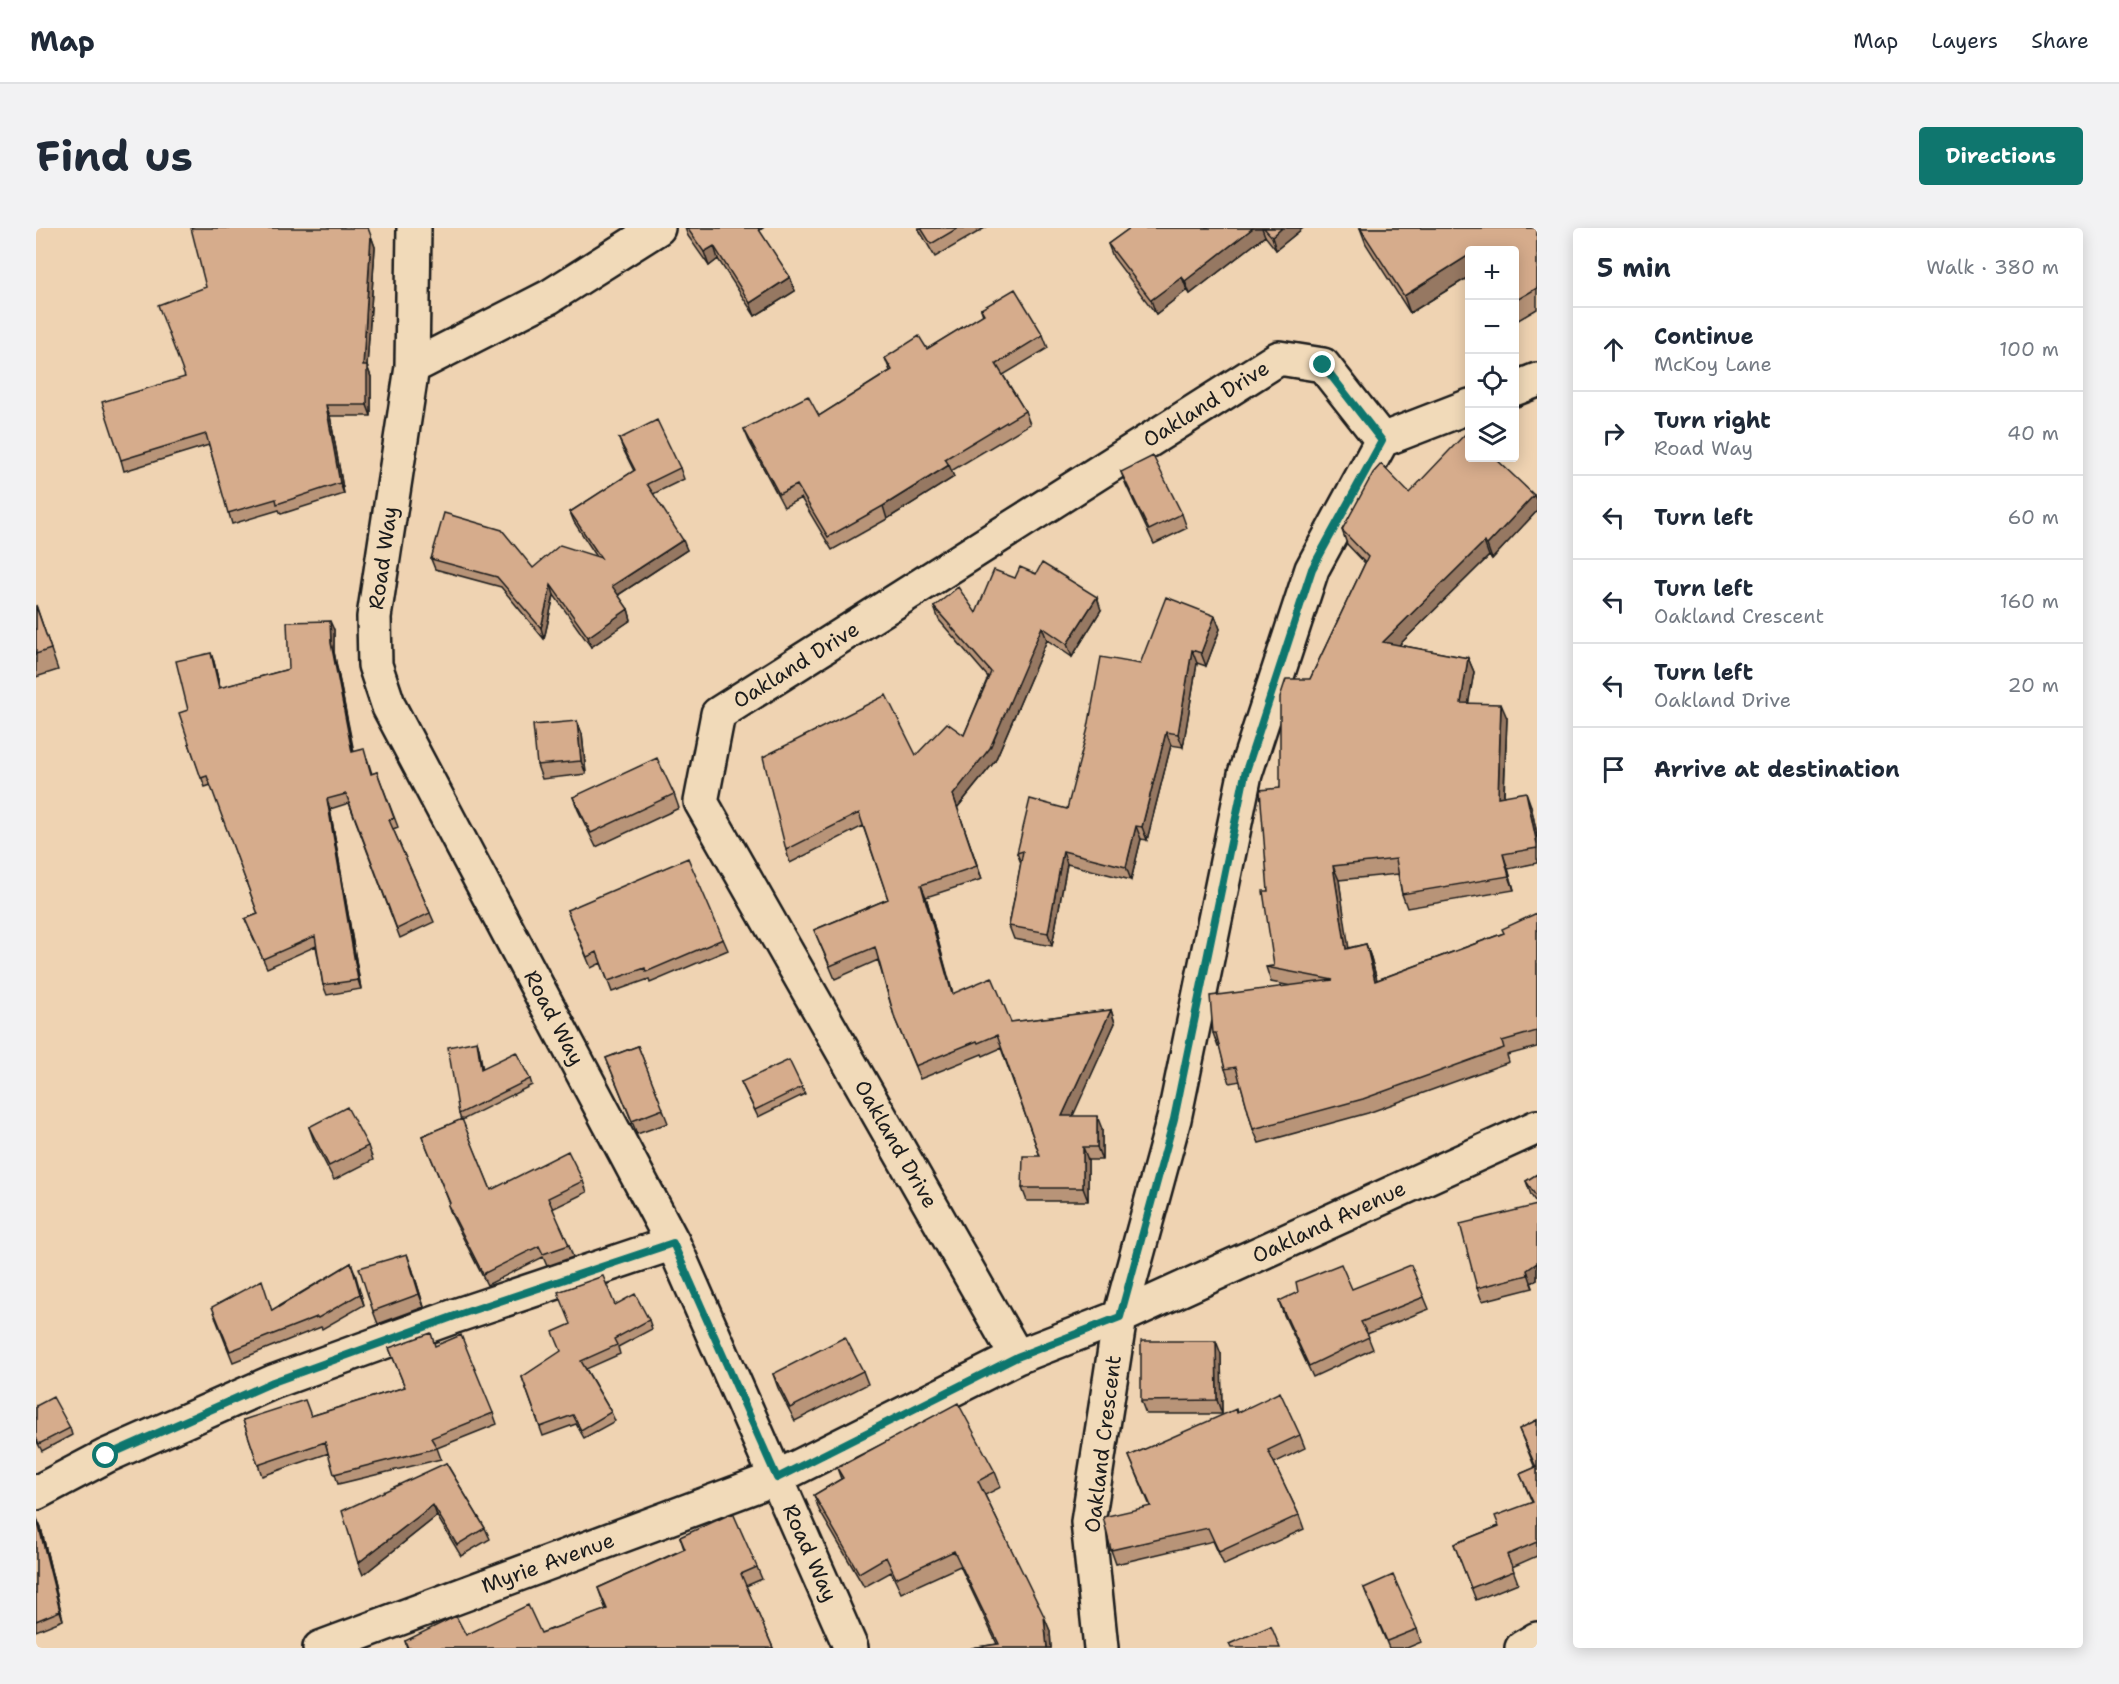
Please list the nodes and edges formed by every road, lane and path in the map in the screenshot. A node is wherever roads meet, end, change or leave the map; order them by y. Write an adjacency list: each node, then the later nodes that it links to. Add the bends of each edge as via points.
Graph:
1 (414, 228): 3 (street, Road Way)
2 (658, 228): 3 (street, via 549,297)
3 (412, 367): 9 (street, Road Way, via 374,617 375,665 389,707)
4 (1537, 380): 5 (street)
5 (1519, 387)
6 (1465, 408): 7 (street)
7 (1382, 441): 10 (street, Oakland Crescent, via 1312,569 1245,774 1174,1119); 11 (street, Oakland Drive, via 1323,365 1279,358 718,714 701,802)
8 (1537, 1127): 10 (street, Oakland Avenue)
9 (673, 1243): 12 (street, Road Way); 13 (street, via 273,1382 106,1456)
10 (1120, 1317): 11 (street, Oakland Avenue); 17 (street, Oakland Crescent, via 1088,1522)
11 (1017, 1357): 12 (street, Myrie Avenue)
12 (777, 1478): 15 (street, Myrie Avenue); 16 (street, Road Way)
13 (36, 1493)
14 (1537, 1640): 18 (street)
15 (320, 1648)
16 (851, 1648)
17 (1101, 1648)
18 (1522, 1648)

